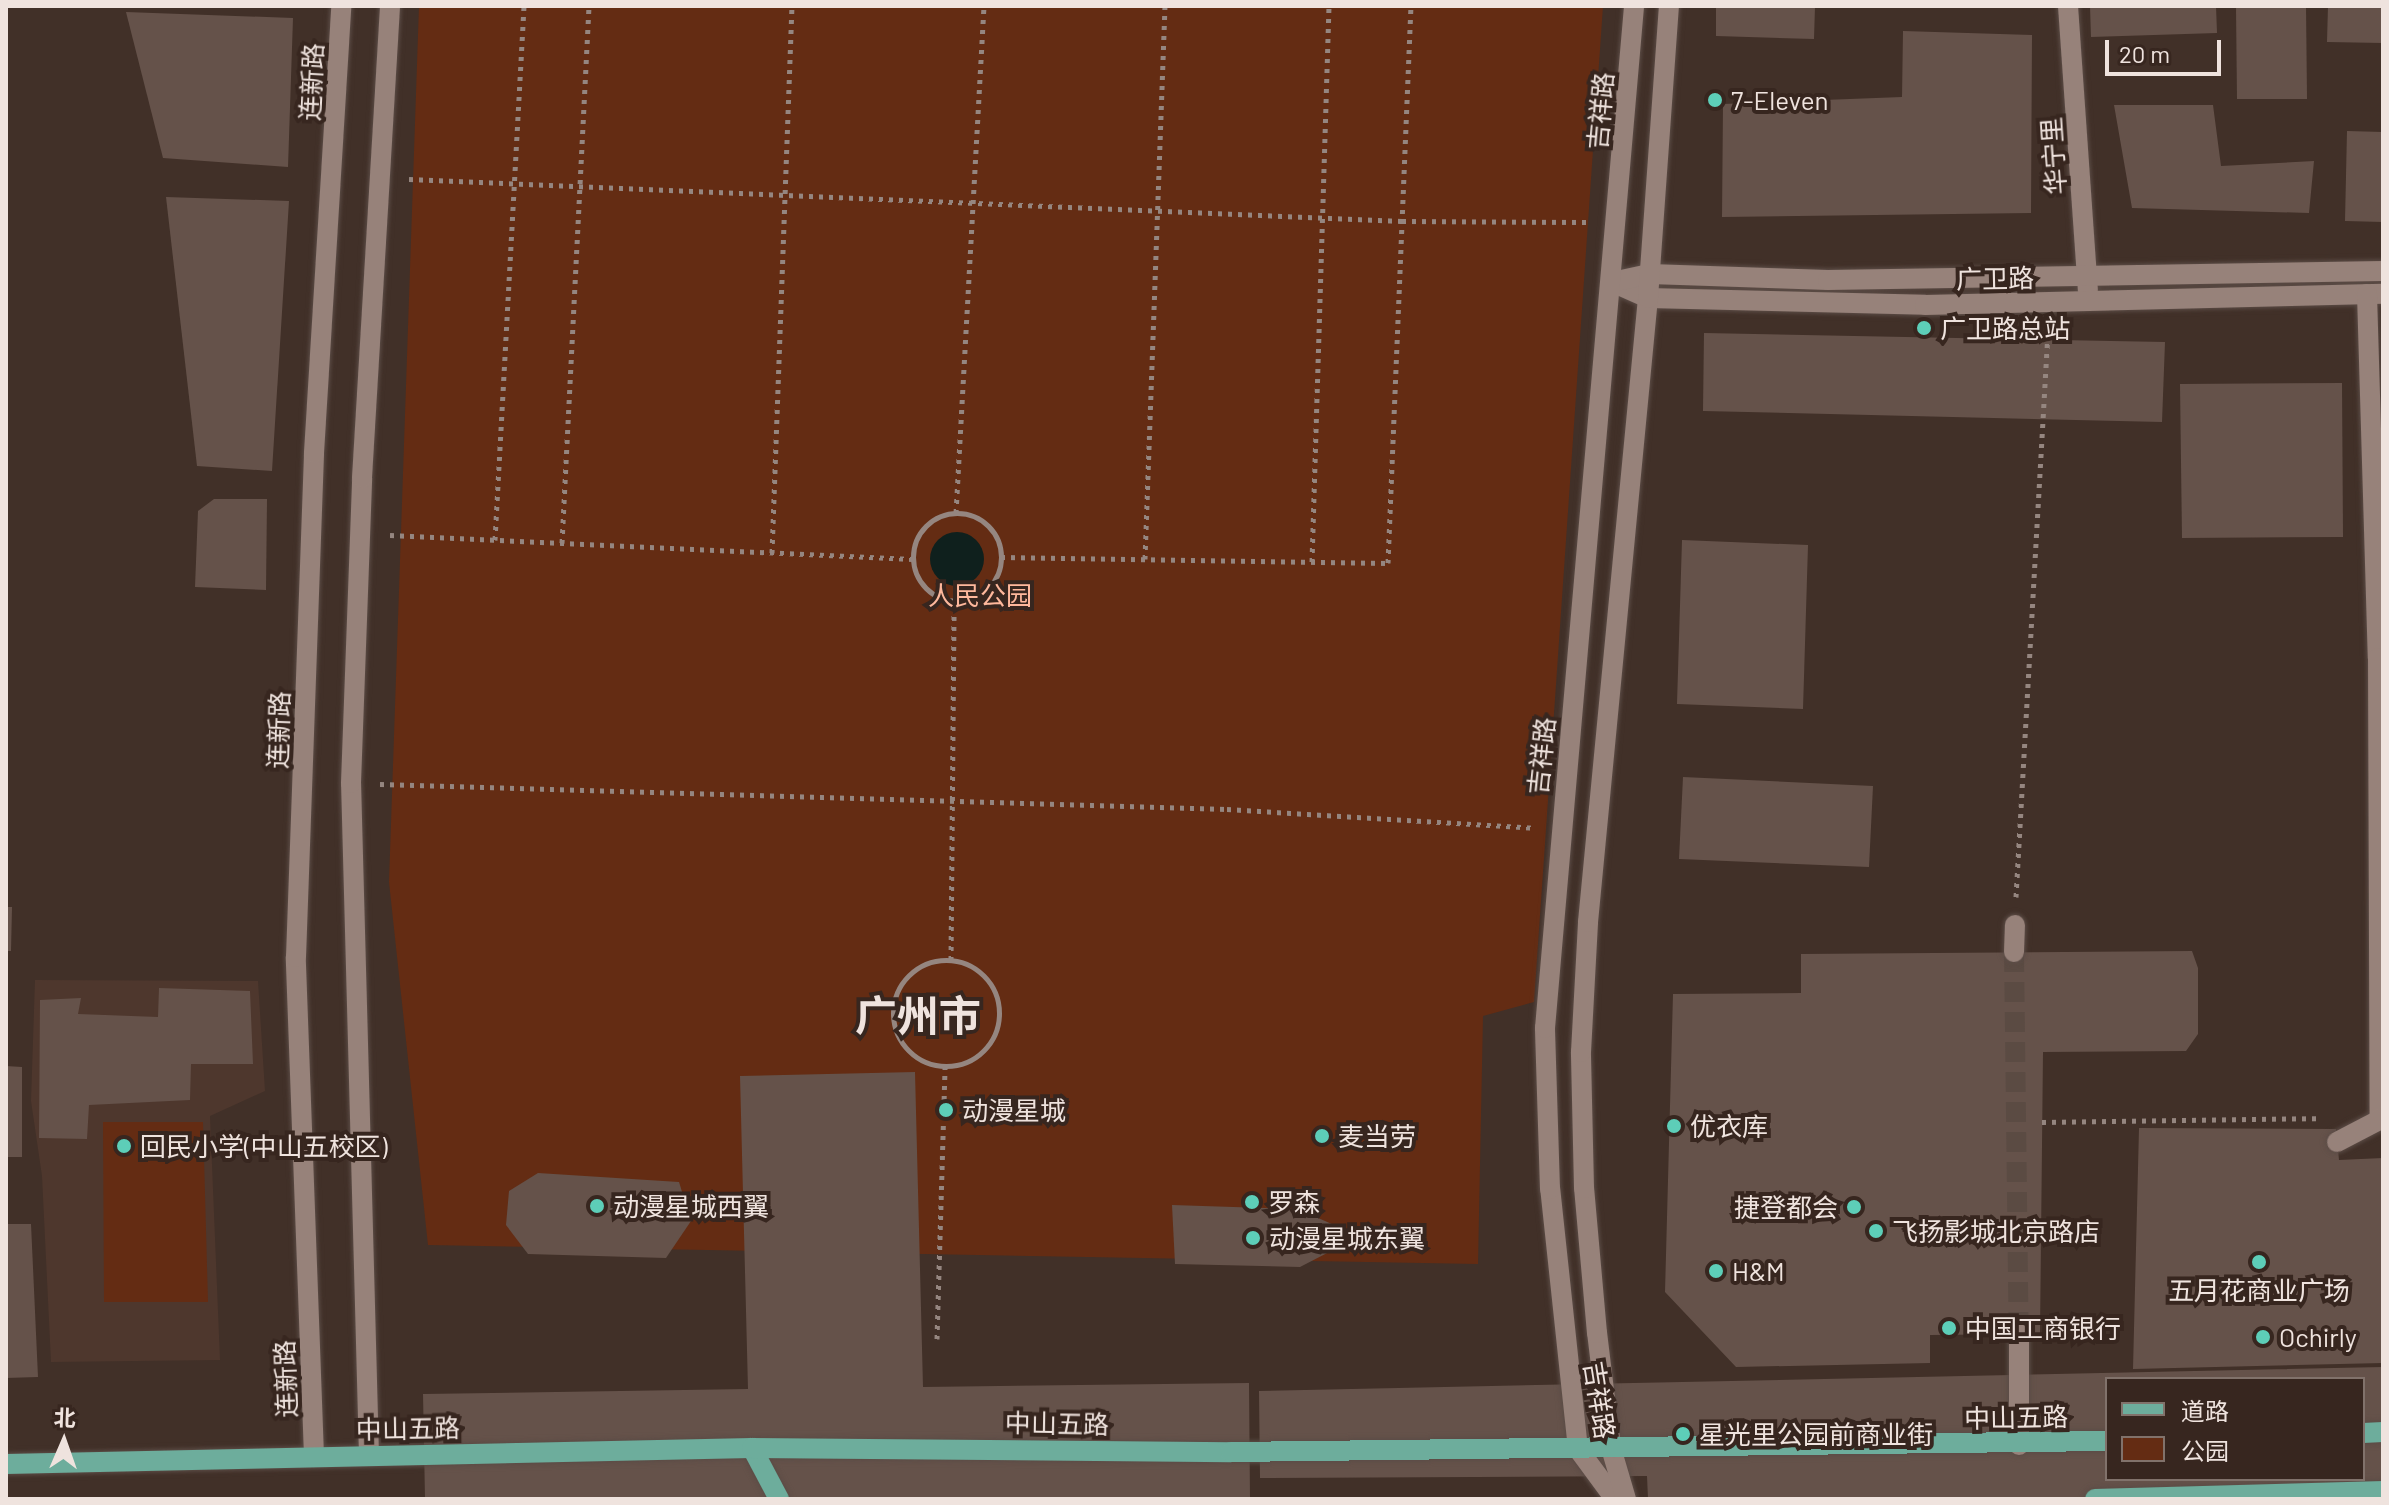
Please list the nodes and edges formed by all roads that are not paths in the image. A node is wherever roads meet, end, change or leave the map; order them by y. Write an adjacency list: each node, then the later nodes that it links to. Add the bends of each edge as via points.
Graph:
1 (341, 6): 25 (street, 连新路, via 314,453 296,957)
2 (390, 6): 24 (street, via 351,783)
3 (1634, 6): 9 (street, 吉祥路)
4 (1669, 6): 7 (street, 吉祥路)
5 (2068, 6): 8 (street, 华宁里)
6 (2383, 271): 8 (street, 广卫路)
7 (1650, 274): 8 (street, 广卫路, via 1828,280); 9 (street, 广卫路); 11 (street, 吉祥路)
8 (2088, 278): 12 (street, 华宁里)
9 (1612, 282): 11 (street, 广卫路); 23 (street, 吉祥路, via 1547,1000 1547,1124)
10 (2375, 294): 12 (street, 广卫路); 13 (street)
11 (1648, 298): 12 (street, 广卫路, via 1925,305); 22 (street, 吉祥路, via 1588,922 1581,1052 1584,1188)
12 (2089, 302)
13 (2380, 658): 16 (street)
14 (2015, 925): 15 (street)
15 (2014, 952)
16 (2381, 1118): 17 (street)
17 (2337, 1142)
18 (2019, 1334): 20 (street)
19 (2105, 1441): 20 (main road, 中山五路)
20 (2019, 1445): 22 (main road, 中山五路)
21 (752, 1448): 23 (main road, 中山五路); 24 (main road, 中山五路); 28 (main road)
22 (1611, 1448): 23 (main road, 中山五路); 30 (street, 吉祥路)
23 (1578, 1449): 29 (street, 吉祥路)
24 (369, 1455): 25 (main road, 中山五路)
25 (314, 1456): 26 (main road, 中山五路)
26 (6, 1464)
27 (2383, 1491): 31 (main road)
28 (779, 1499)
29 (1615, 1499)
30 (1626, 1499)
31 (2095, 1499)

